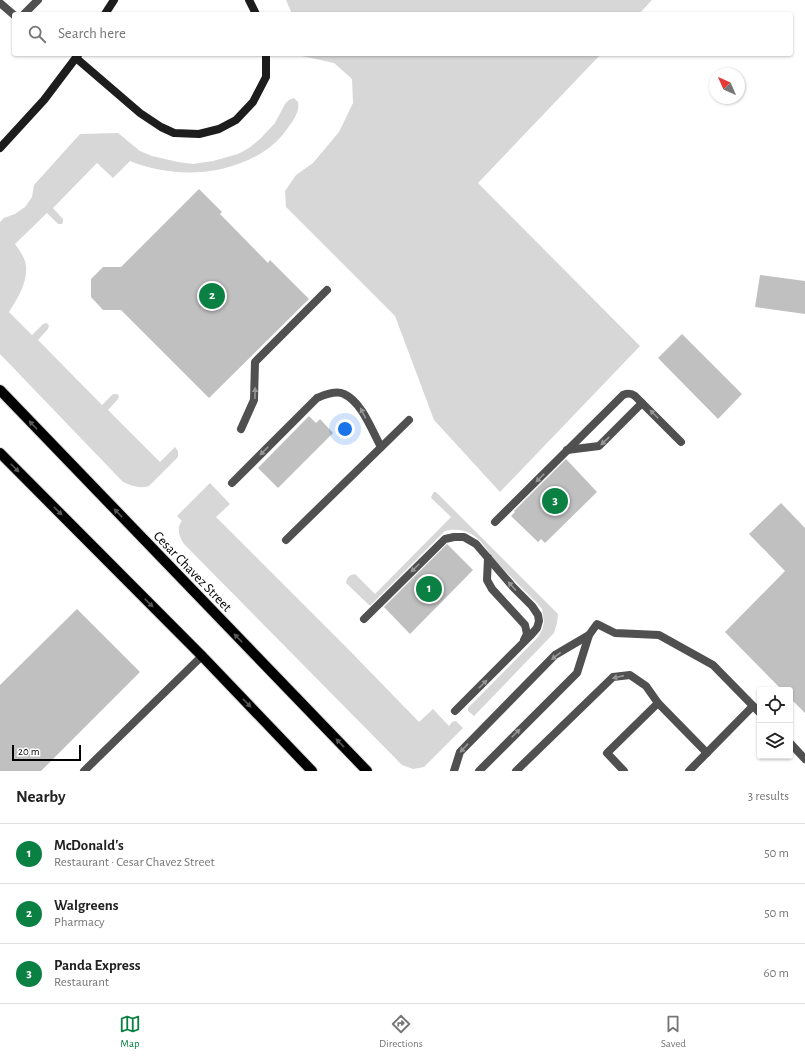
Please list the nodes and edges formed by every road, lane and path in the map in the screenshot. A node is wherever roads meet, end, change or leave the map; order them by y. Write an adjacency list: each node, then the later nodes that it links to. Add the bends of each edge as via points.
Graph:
1 (38, 0): 5 (lane)
2 (114, 0): 6 (main road)
3 (249, 0): 7 (main road)
4 (0, 3): 8 (lane)
5 (26, 12)
6 (106, 12)
7 (255, 12)
8 (12, 13)
9 (77, 56): 10 (main road, via 140,113 161,127 174,133 199,134 219,129 236,120 253,102 266,77); 11 (main road, via 44,100)
10 (266, 56)
11 (0, 148)
12 (327, 290): 16 (lane, one-way to 12, via 254,400 255,362)
13 (0, 390): 38 (main road, Cesar Chavez Street, one-way to 13)
14 (642, 403): 17 (lane, one-way to 14); 19 (lane, one-way to 19, via 599,446); 19 (lane, via 632,394 623,395)
15 (409, 420): 18 (lane)
16 (242, 429)
17 (681, 442)
18 (381, 447): 21 (lane, one-way to 21, via 359,406 344,393 327,394 317,398); 23 (lane)
19 (567, 450): 22 (lane, one-way to 22)
20 (0, 453): 28 (main road, one-way to 28)
21 (232, 483)
22 (495, 522)
23 (286, 540)
24 (488, 558): 25 (lane, one-way to 25, via 476,544 464,537 445,539); 27 (lane, via 486,580 525,625 527,634); 27 (lane, one-way to 24, via 537,628 538,615)
25 (364, 619)
26 (589, 635): 30 (lane, via 597,624 615,633 660,635 713,665); 39 (lane, one-way to 39, via 555,655 460,752); 40 (lane, one-way to 26, via 577,673)
27 (522, 645): 32 (lane, one-way to 27)
28 (202, 656): 36 (lane); 37 (main road, one-way to 37)
29 (658, 703): 34 (lane); 41 (lane, one-way to 41, via 646,686 630,675 613,677); 42 (lane, via 607,754)
30 (753, 706): 31 (lane); 34 (lane)
31 (757, 710)
32 (455, 711)
33 (793, 746): 35 (lane)
34 (707, 753): 43 (lane)
35 (805, 759)
36 (84, 771)
37 (312, 771)
38 (367, 771)
39 (454, 771)
40 (479, 771)
41 (516, 771)
42 (624, 771)
43 (689, 771)

